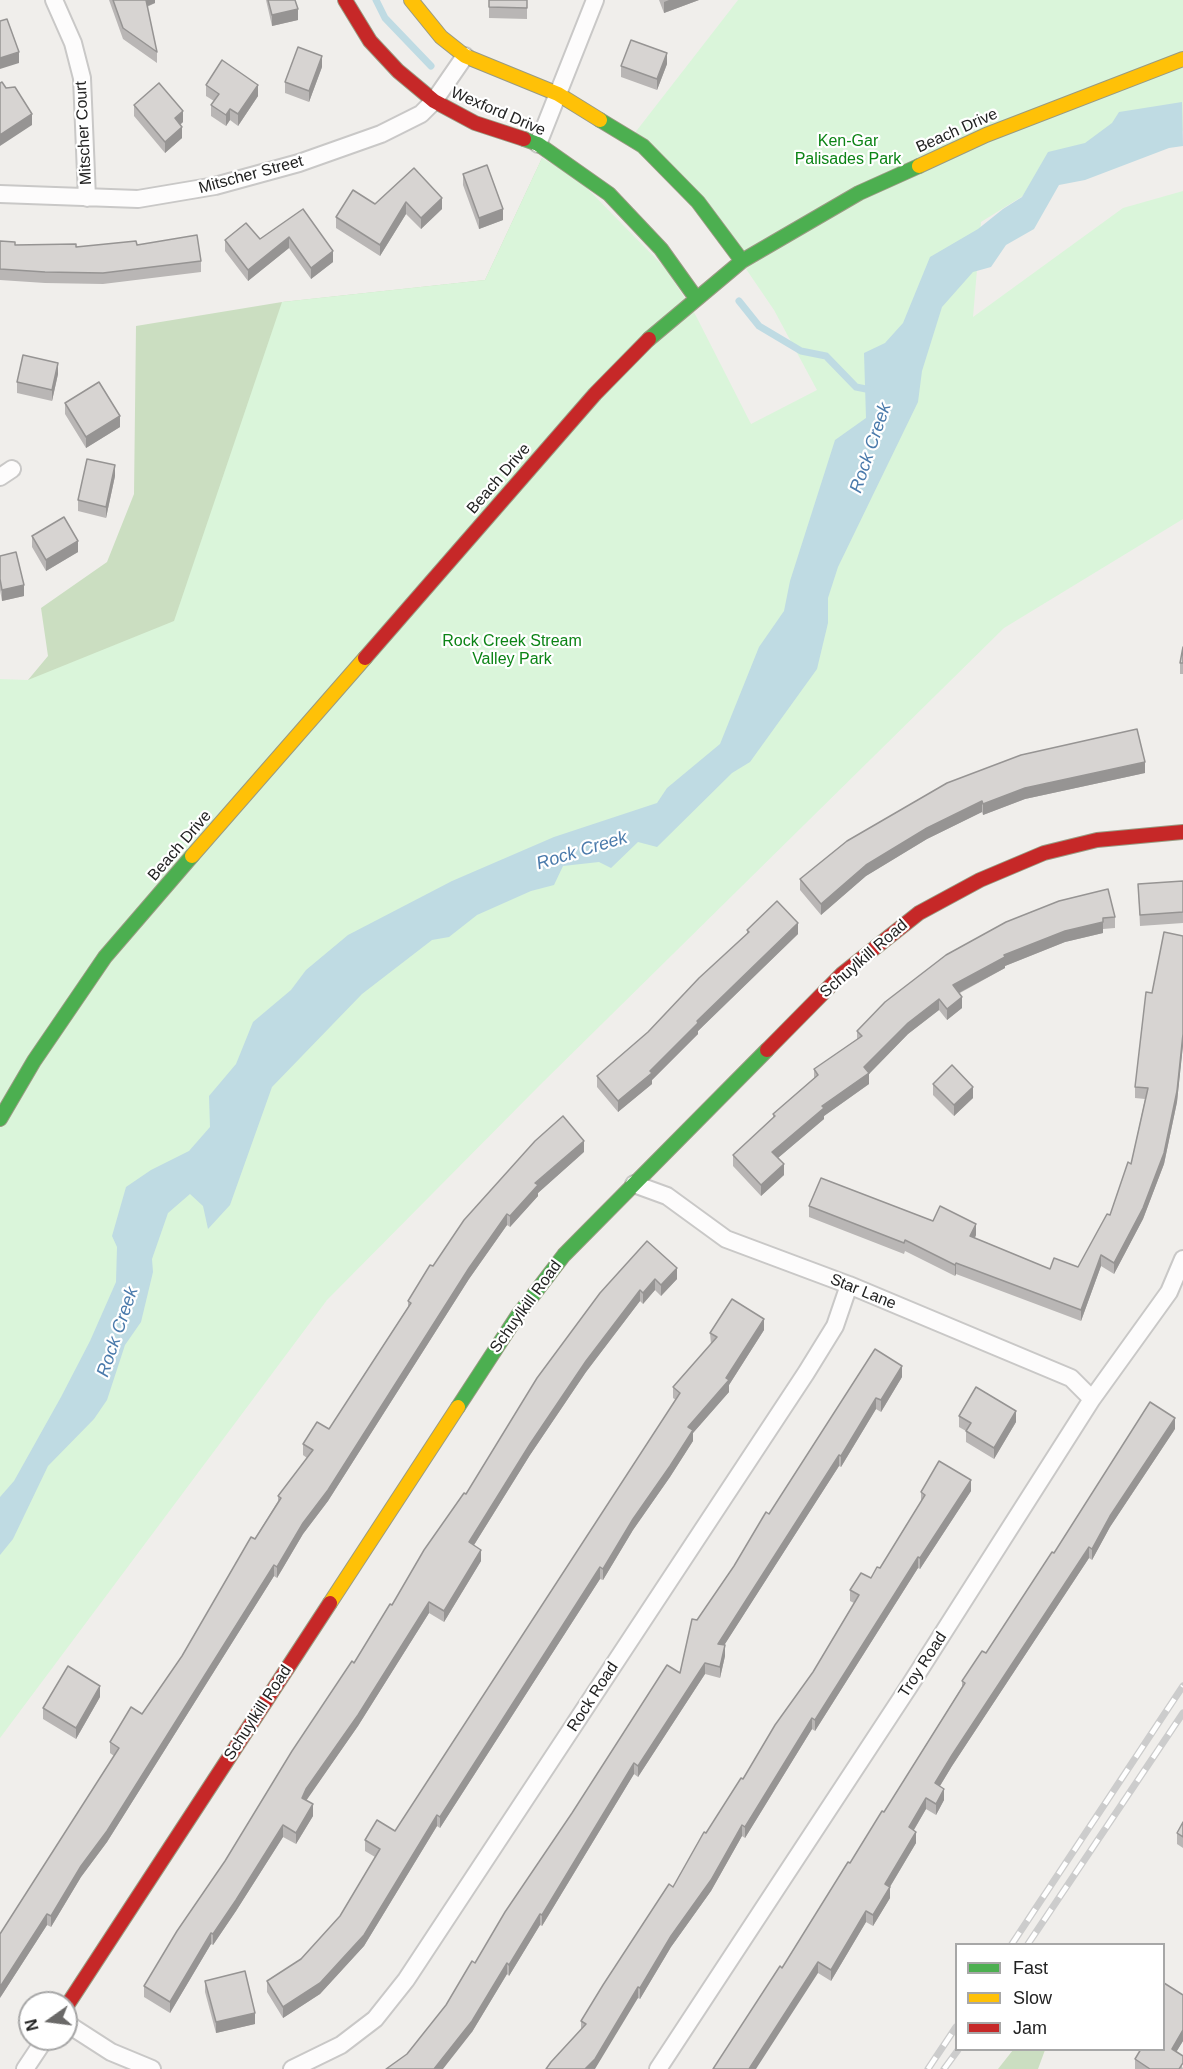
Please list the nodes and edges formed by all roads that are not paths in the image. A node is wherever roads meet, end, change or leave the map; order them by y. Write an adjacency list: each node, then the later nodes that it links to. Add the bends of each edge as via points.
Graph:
1 (54, 0): 11 (street, Mitscher Court, via 73,43 82,78)
2 (345, 0): 8 (street, Wexford Drive, via 370,41)
3 (411, 0): 5 (street, via 441,37)
4 (595, 0): 7 (street)
5 (465, 56): 7 (street); 8 (street, Mitscher Street)
6 (1183, 59): 12 (street, Beach Drive, via 987,135 859,193)
7 (558, 94): 9 (street); 12 (street, via 643,146 698,202)
8 (434, 101): 9 (street, Wexford Drive, via 475,123); 11 (street, Mitscher Street, via 421,114 381,134 299,163 204,188 138,199)
9 (538, 144): 13 (street, Wexford Drive, via 625,209 661,249)
10 (0, 194): 11 (street, Mitscher Street)
11 (87, 198)
12 (742, 261): 13 (street, Beach Drive)
13 (696, 298): 15 (street, Beach Drive, via 661,326 595,394 105,957 34,1061)
14 (1183, 832): 16 (street, Schuylkill Road, via 1097,840 1044,853 980,880 919,913 842,974)
15 (0, 1119)
16 (634, 1184): 18 (street, Star Lane, via 667,1196 726,1239); 20 (street, Schuylkill Road, via 564,1255 518,1315)
17 (1183, 1259): 19 (street, Troy Road, via 1169,1292)
18 (849, 1285): 19 (street, Star Lane, via 1071,1378); 25 (street, Rock Road, via 835,1326 806,1373 406,1980 375,2019 341,2045)
19 (1092, 1399): 26 (street, Troy Road)
20 (76, 1991)
21 (78, 2031): 24 (street, via 111,2052)
22 (37, 2051): 23 (street)
23 (25, 2069)
24 (152, 2069)
25 (292, 2069)
26 (658, 2069)

